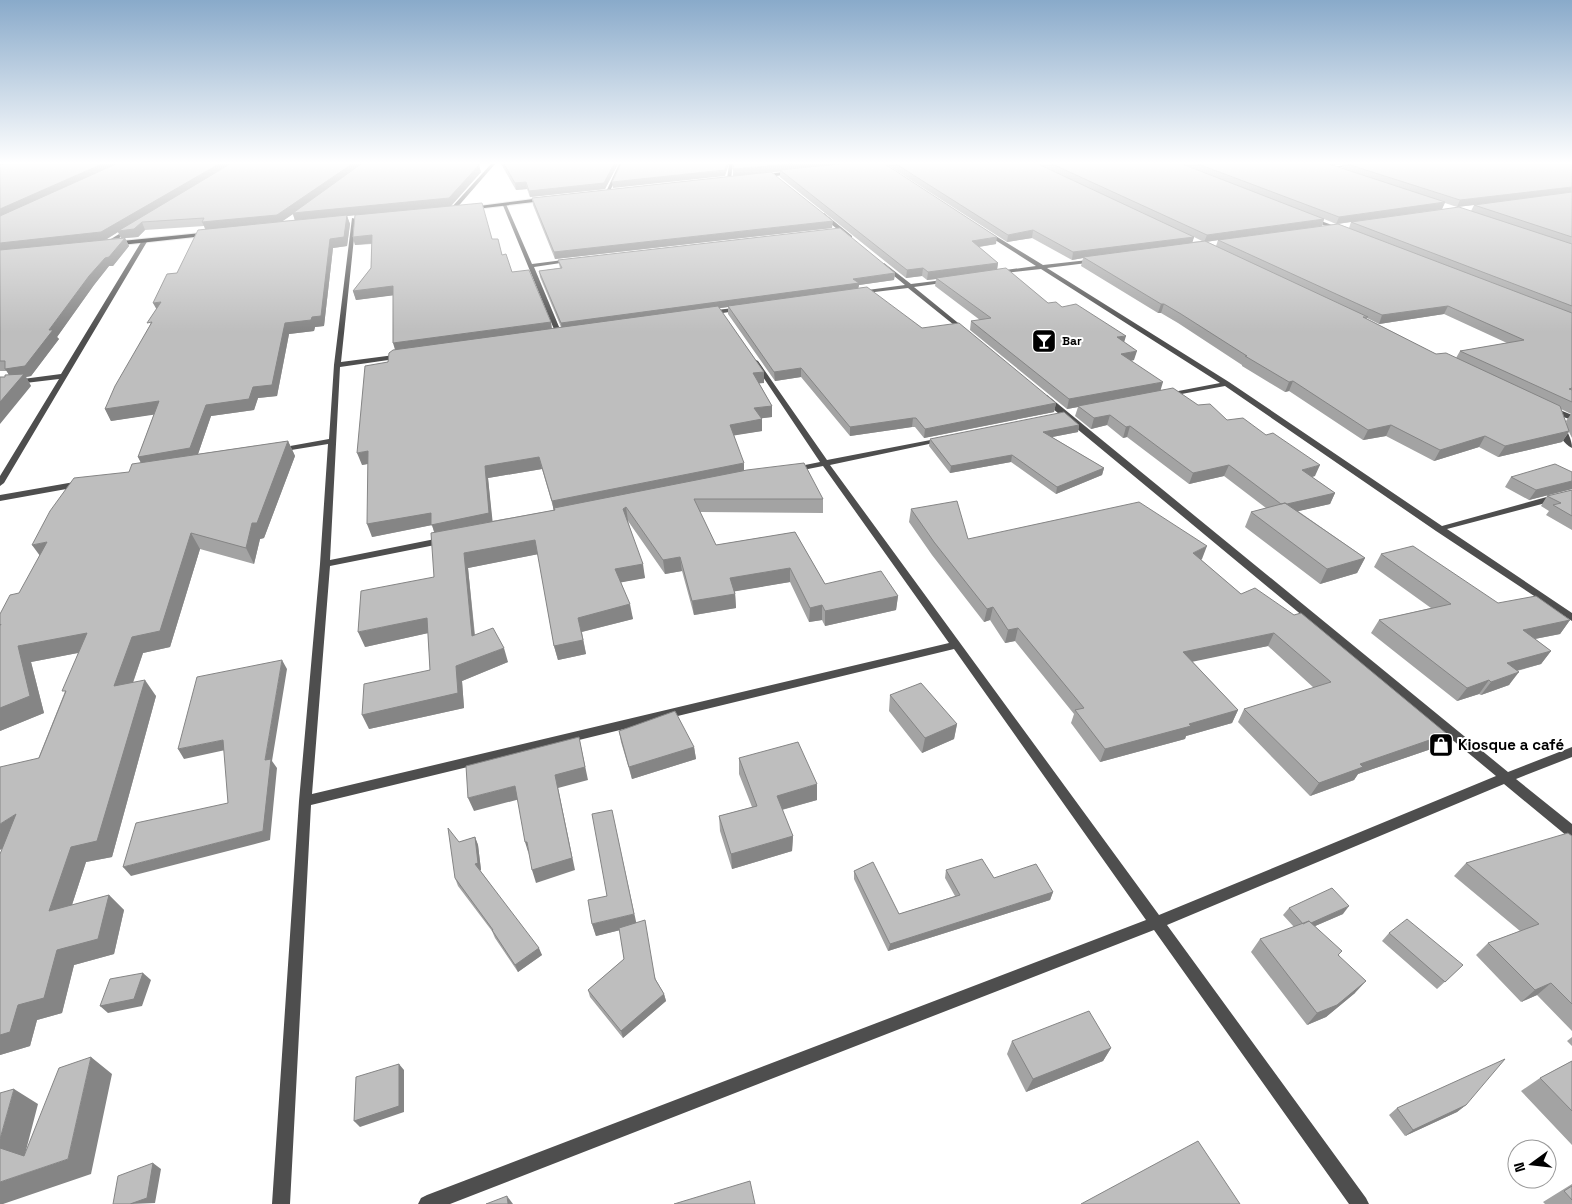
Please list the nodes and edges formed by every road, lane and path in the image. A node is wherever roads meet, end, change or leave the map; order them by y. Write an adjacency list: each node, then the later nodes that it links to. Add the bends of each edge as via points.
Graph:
1 (354, 220): 34 (street)
2 (511, 220): 20 (street)
3 (830, 220): 9 (street)
4 (1316, 220): 6 (street)
5 (138, 224): 15 (street)
6 (1335, 228): 8 (street); 10 (street)
7 (981, 229): 21 (street)
8 (1344, 229)
9 (842, 230): 11 (street); 14 (street)
10 (1316, 230)
11 (832, 231)
12 (223, 233): 13 (main road)
13 (144, 240): 15 (main road); 35 (street)
14 (857, 242)
15 (104, 245): 16 (main road)
16 (94, 246)
17 (1106, 258): 21 (street)
18 (578, 260): 20 (street)
19 (879, 261): 24 (street)
20 (530, 266): 29 (street)
21 (1039, 268): 22 (street); 37 (street)
22 (993, 274)
23 (956, 279): 24 (street)
24 (910, 286): 25 (street); 31 (street)
25 (853, 294)
26 (749, 308): 27 (street, via 724,316)
27 (702, 314)
28 (569, 333): 29 (street)
29 (559, 334): 30 (street)
30 (549, 336)
31 (976, 341)
32 (749, 351): 49 (street)
33 (404, 356): 34 (street)
34 (337, 365): 46 (street)
35 (65, 376): 36 (street); 52 (street)
36 (0, 384)
37 (1226, 384): 39 (street); 55 (street)
38 (1035, 390): 41 (street)
39 (1160, 397)
40 (1541, 405): 42 (street)
41 (1070, 413): 43 (street); 61 (street)
42 (1559, 414): 44 (street); 47 (street, via 1564,434)
43 (1055, 416)
44 (1572, 418)
45 (950, 438): 49 (street)
46 (332, 441): 48 (street); 57 (street)
47 (1572, 446)
48 (274, 451)
49 (825, 463): 50 (street); 59 (street)
50 (787, 471)
51 (88, 483): 54 (street)
52 (0, 484)
53 (1572, 493): 55 (street)
54 (0, 498)
55 (1439, 529): 58 (street)
56 (450, 539): 57 (street)
57 (325, 564): 62 (street)
58 (1572, 618)
59 (958, 646): 62 (street); 64 (street)
60 (1572, 752): 61 (street)
61 (1505, 778): 63 (street); 64 (street)
62 (305, 801): 65 (street)
63 (1572, 832)
64 (1158, 922): 66 (street); 67 (street)
65 (281, 1204)
66 (427, 1204)
67 (1360, 1204)

